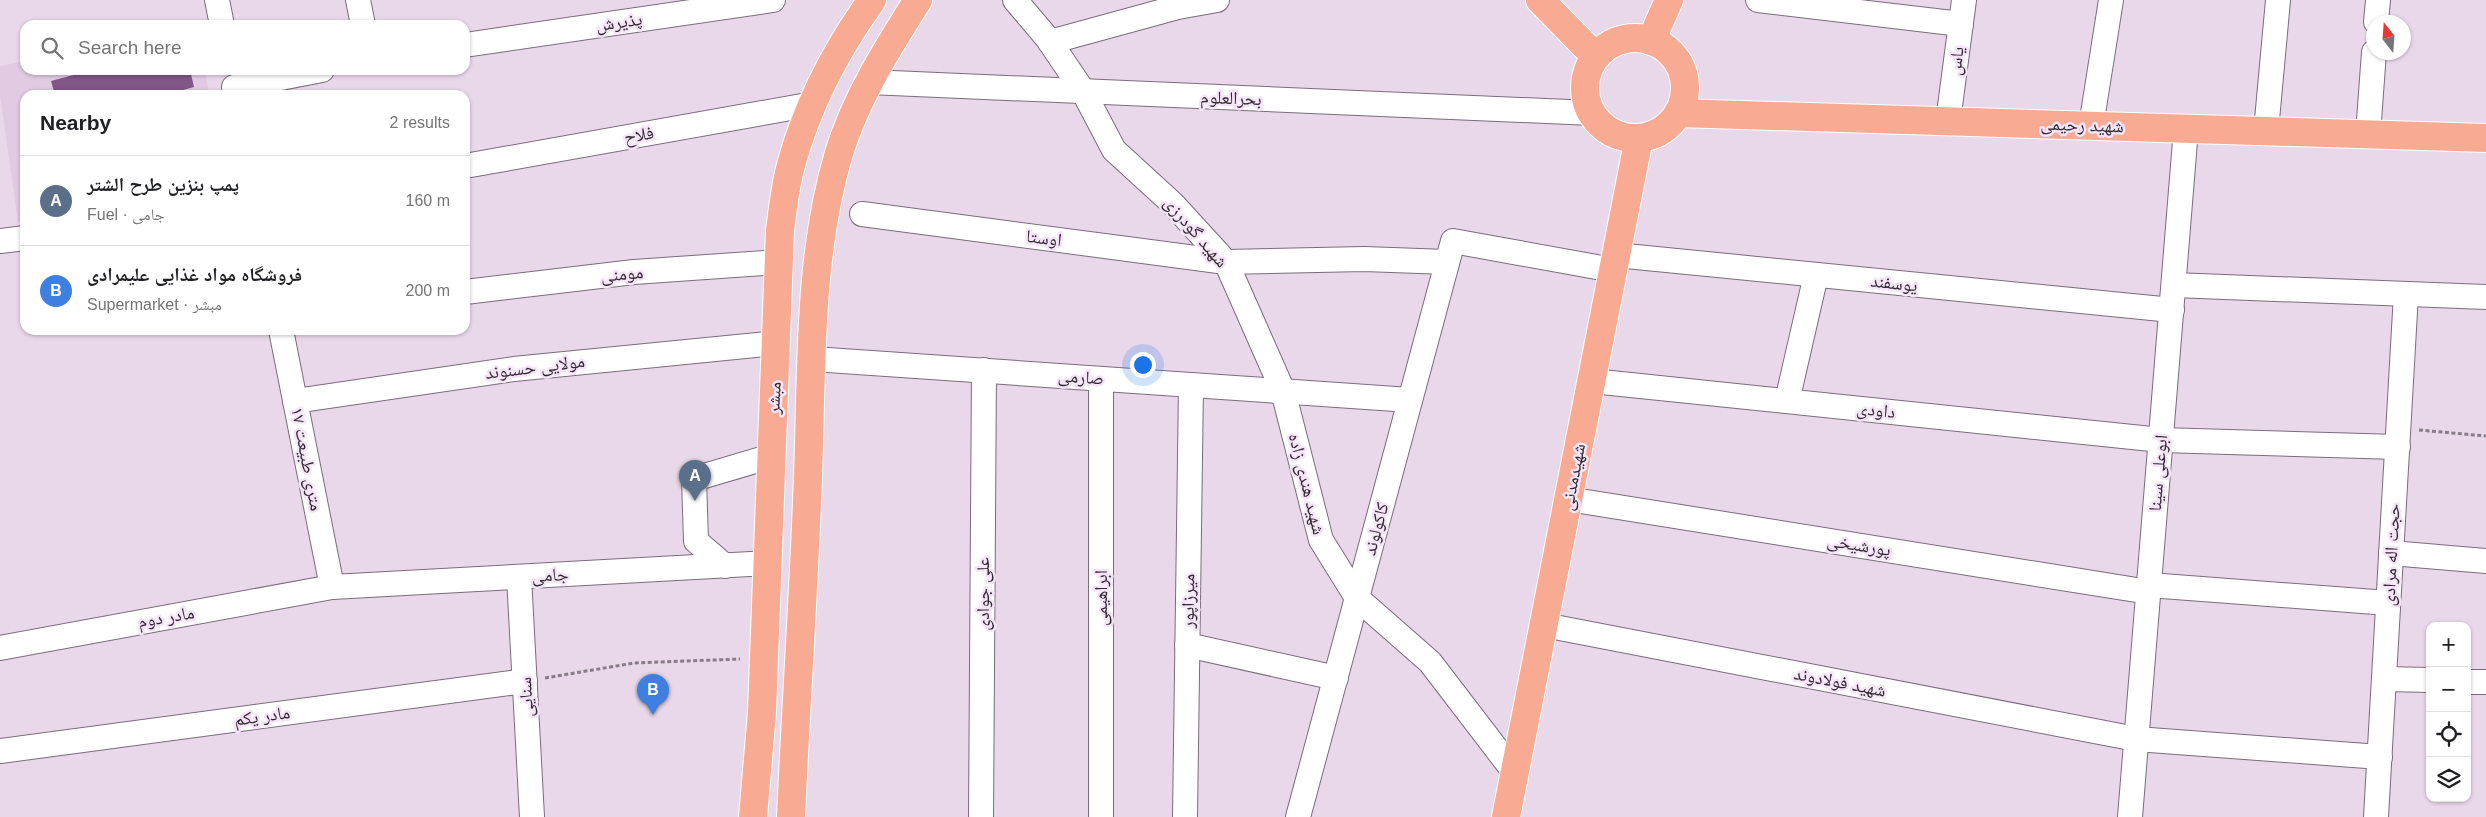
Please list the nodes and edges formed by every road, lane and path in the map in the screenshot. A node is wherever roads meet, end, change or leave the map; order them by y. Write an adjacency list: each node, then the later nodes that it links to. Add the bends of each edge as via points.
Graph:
1 (217, 0): 17 (street)
2 (358, 0): 18 (street)
3 (773, 0): 15 (street, پذیرش)
4 (872, 0): 29 (main road, مبشر, via 853,26)
5 (918, 0): 26 (main road)
6 (1015, 0): 21 (street, شهید گودرزی)
7 (1217, 0): 21 (street, via 1178,7)
8 (1540, 0): 23 (main road)
9 (1669, 0): 20 (main road)
10 (1758, 0): 19 (street)
11 (1964, 0): 19 (street, یاس)
12 (2111, 0): 33 (street)
13 (2278, 0): 35 (street)
14 (2378, 0): 16 (street)
15 (656, 8): 22 (street, پذیرش)
16 (2377, 15)
17 (221, 20)
18 (362, 20)
19 (1961, 24): 32 (street, یاس)
20 (1651, 41): 23 (main road, via 1621,40 1607,46); 31 (main road, via 1669,52 1682,71 1684,100)
21 (1050, 42): 28 (street, شهید گودرزی)
22 (470, 44)
23 (1596, 57): 30 (main road, via 1588,70 1585,84 1586,99)
24 (2373, 60): 36 (street)
25 (290, 75): 27 (street)
26 (869, 82): 28 (street, بحرالعلوم); 55 (main road, via 840,152 826,202 815,289)
27 (233, 84)
28 (1083, 91): 30 (street, بحرالعلوم); 45 (street, شهید گودرزی, via 1114,150 1173,204)
29 (813, 104): 39 (street, فلاح); 44 (main road, مبشر, via 791,166 780,230)
30 (1592, 113): 37 (main road, via 1612,132)
31 (1678, 114): 32 (main road, شهید رحیمی); 37 (main road, via 1668,126)
32 (1948, 121): 33 (main road, شهید رحیمی)
33 (2091, 126): 34 (main road, شهید رحیمی)
34 (2186, 128): 35 (main road, شهید رحیمی); 48 (street, ابوعلی سینا)
35 (2266, 131): 36 (main road, شهید رحیمی)
36 (2368, 134): 38 (main road, شهید رحیمی)
37 (1639, 138): 46 (main road, شهیدمدنی)
38 (2486, 138)
39 (470, 165)
40 (862, 214): 45 (street, اوستا)
41 (20, 239): 42 (street)
42 (0, 241)
43 (1450, 251): 45 (street, اوستا, via 1364,259); 46 (street, یوسفند); 61 (street, کاکولوند)
44 (779, 262): 49 (street, مومنی, via 615,274); 54 (main road, مبشر)
45 (1226, 262): 60 (street, شهید گودرزی)
46 (1615, 262): 47 (street, یوسفند); 58 (main road, شهیدمدنی)
47 (1816, 275): 52 (street, یوسفند); 63 (street)
48 (2174, 285): 50 (street); 52 (street, ابوعلی سینا)
49 (470, 291)
50 (2406, 294): 51 (street); 65 (street, حجت اله مرادی)
51 (2486, 297)
52 (2172, 310): 66 (street, ابوعلی سینا)
53 (283, 335): 62 (street, ۱۷ متری طبیعت)
54 (777, 343): 62 (street, مولایی حسنوند, via 514,369); 67 (main road, مبشر)
55 (812, 359): 56 (street, صارمی); 94 (main road, via 805,569)
56 (984, 370): 57 (street, صارمی); 95 (street, علی جوادی)
57 (1102, 379): 59 (street, صارمی); 96 (street, ابراهیمی)
58 (1592, 381): 63 (street, داودی); 68 (main road, شهیدمدنی)
59 (1191, 385): 60 (street, صارمی); 79 (street, میرزاپور)
60 (1284, 391): 61 (street, صارمی); 76 (street, شهید هندی زاده, via 1321,540)
61 (1410, 400): 76 (street, کاکولوند)
62 (295, 401): 74 (street, ۱۷ متری طبیعت)
63 (1786, 401): 66 (street, داودی)
64 (2486, 436): 65 (path)
65 (2398, 438): 66 (street, داودی); 69 (street, حجت اله مرادی)
66 (2161, 440): 75 (street, ابوعلی سینا)
67 (772, 456): 71 (main road, مبشر); 72 (street, via 694,479 696,541)
68 (1568, 499): 75 (street, پورشیخی); 78 (main road, شهیدمدنی)
69 (2391, 553): 70 (street); 77 (street, حجت اله مرادی)
70 (2486, 560)
71 (767, 563): 72 (street, جامی); 81 (main road, مبشر)
72 (724, 566): 73 (street, جامی)
73 (519, 577): 74 (street, جامی); 85 (street, سنایی)
74 (332, 587): 80 (street, مادر دوم)
75 (2149, 588): 77 (street, پورشیخی); 88 (street, ابوعلی سینا)
76 (1357, 598): 82 (street, کاکولوند); 91 (street, شهید هندی زاده, via 1430,662)
77 (2388, 603): 83 (street, حجت اله مرادی)
78 (1544, 625): 88 (street, شهید فولادوند); 91 (main road, شهیدمدنی)
79 (1188, 645): 82 (street); 97 (street, میرزاپور)
80 (0, 648)
81 (764, 658): 85 (path, via 634,663); 93 (main road, مبشر)
82 (1336, 678): 98 (street, کاکولوند)
83 (2384, 679): 84 (street); 90 (street, حجت اله مرادی)
84 (2426, 680)
85 (525, 681): 89 (street, مادر یکم); 92 (street, سنایی)
86 (2471, 682): 87 (street)
87 (2486, 682)
88 (2136, 739): 90 (street, شهید فولادوند); 100 (street, ابوعلی سینا)
89 (0, 751)
90 (2380, 757): 101 (street, حجت اله مرادی)
91 (1515, 773): 99 (main road, شهیدمدنی)
92 (532, 817)
93 (753, 817)
94 (791, 817)
95 (981, 817)
96 (1101, 817)
97 (1185, 817)
98 (1298, 817)
99 (1506, 817)
100 (2130, 817)
101 (2376, 817)

